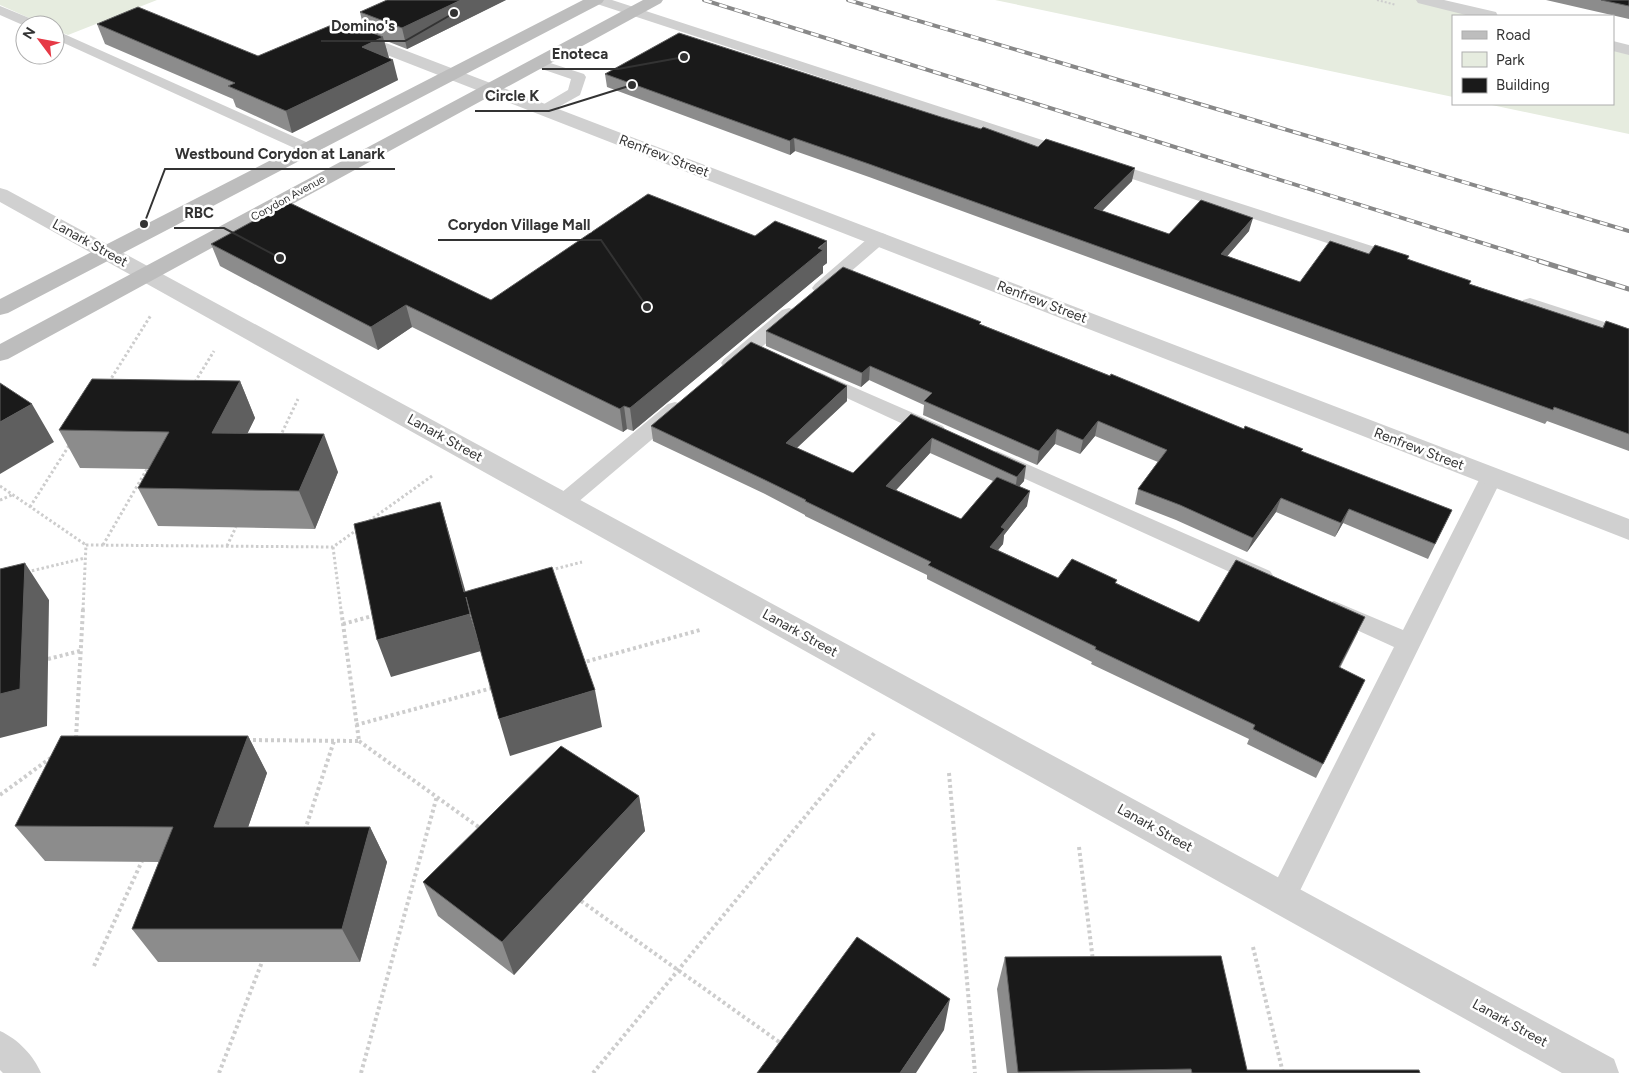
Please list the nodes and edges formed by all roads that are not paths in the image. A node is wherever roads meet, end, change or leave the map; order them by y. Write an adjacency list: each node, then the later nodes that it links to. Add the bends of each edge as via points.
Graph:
1 (598, 0): 5 (lane); 13 (main road)
2 (655, 0): 5 (main road, Corydon Avenue)
3 (1424, 0): 6 (street)
4 (0, 10): 7 (lane)
5 (634, 12): 12 (main road, Corydon Avenue); 20 (lane)
6 (1486, 15)
7 (15, 17)
8 (358, 23): 13 (street, Renfrew Street, via 342,31)
9 (65, 39): 16 (lane)
10 (1614, 46): 11 (street)
11 (1629, 50)
12 (538, 62): 14 (main road, Corydon Avenue); 15 (lane, via 579,77 575,92)
13 (454, 74): 14 (street, Renfrew Street); 16 (main road)
14 (489, 89): 15 (street, Renfrew Street); 21 (main road, Corydon Avenue)
15 (544, 110): 18 (street, Renfrew Street)
16 (309, 149): 19 (main road)
17 (0, 194): 19 (street, Lanark Street)
18 (880, 238): 26 (lane, via 804,302 758,351); 29 (street, Renfrew Street)
19 (107, 253): 21 (street, Lanark Street); 23 (main road)
20 (1420, 268)
21 (148, 274): 25 (main road, Corydon Avenue); 30 (street, Lanark Street)
22 (1515, 299): 24 (lane)
23 (0, 308)
24 (1629, 336)
25 (0, 354)
26 (720, 372)
27 (804, 372): 32 (lane)
28 (690, 396): 30 (lane)
29 (1491, 478): 31 (street, Renfrew Street); 34 (lane)
30 (563, 502): 35 (street, Lanark Street)
31 (1629, 530)
32 (1282, 586)
33 (1318, 602): 34 (lane)
34 (1409, 643): 35 (lane)
35 (1282, 898): 38 (street, Lanark Street)
36 (0, 1047): 37 (lane)
37 (25, 1073)
38 (1600, 1073)

